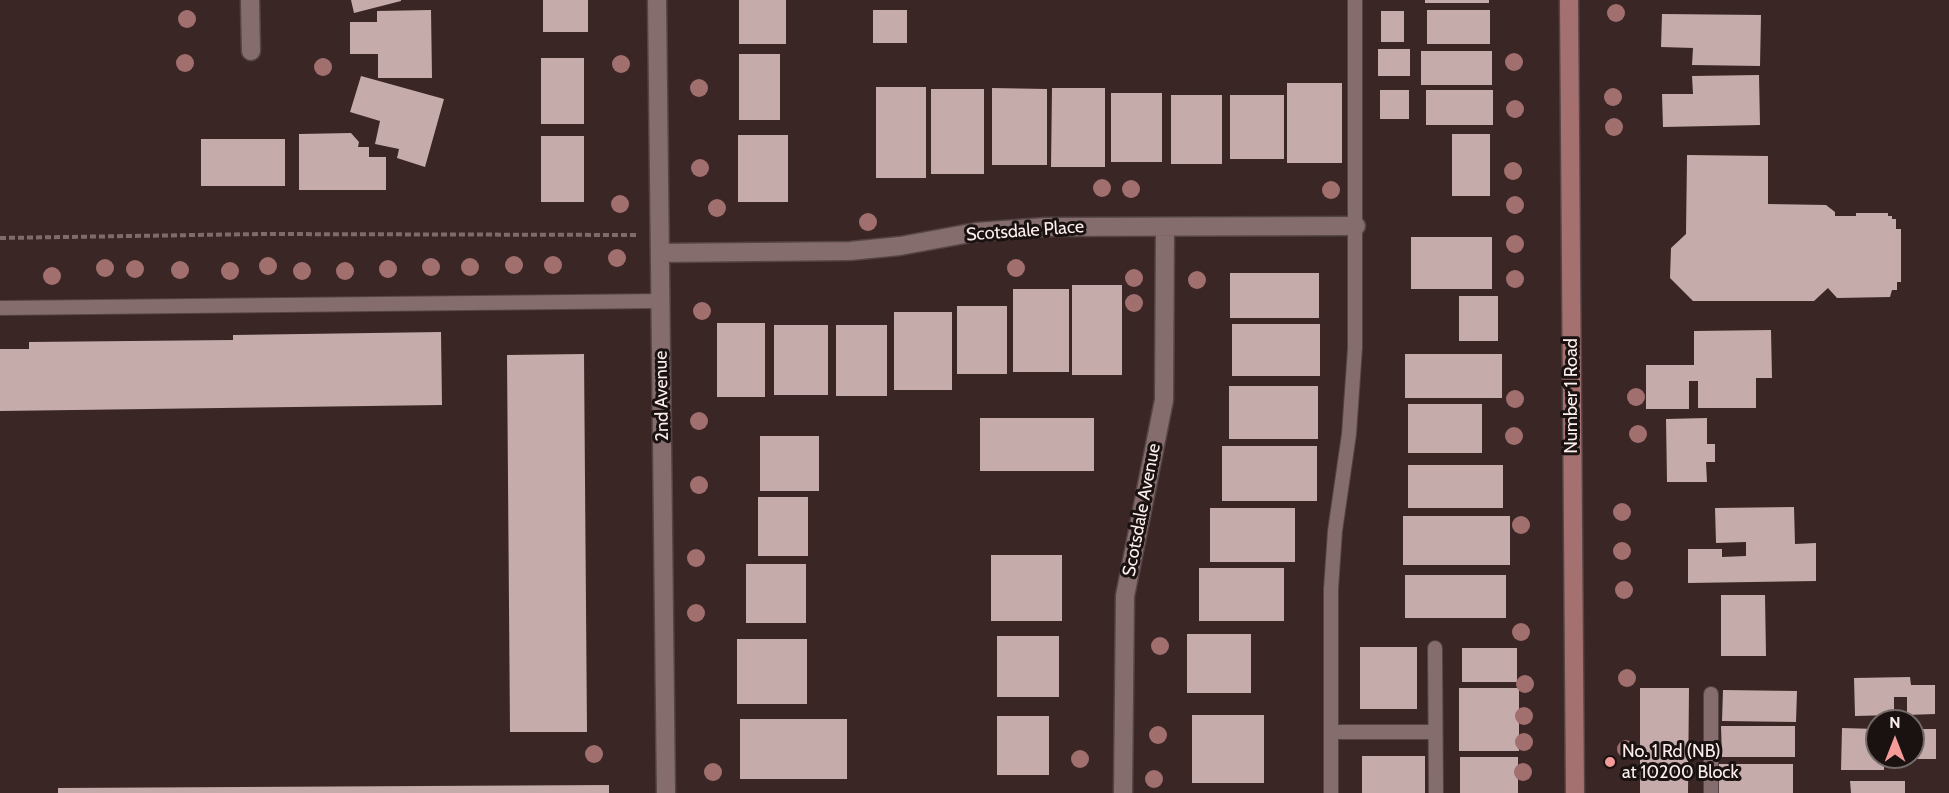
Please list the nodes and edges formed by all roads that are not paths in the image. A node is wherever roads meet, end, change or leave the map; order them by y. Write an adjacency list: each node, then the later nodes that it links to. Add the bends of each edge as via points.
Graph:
1 (250, 0): 5 (street)
2 (657, 0): 8 (street, 2nd Avenue)
3 (1355, 0): 6 (lane)
4 (1569, 0): 19 (main road, Number 1 Road)
5 (251, 51)
6 (1356, 226): 7 (street, Scotsdale Place); 13 (lane, via 1353,398 1331,588)
7 (1165, 227): 8 (street, Scotsdale Place, via 1009,228 874,249 826,252); 16 (street, Scotsdale Avenue, via 1164,400 1125,596)
8 (660, 244): 9 (street, 2nd Avenue)
9 (661, 301): 10 (lane); 15 (street, 2nd Avenue)
10 (0, 308)
11 (1435, 648): 14 (lane)
12 (1711, 694): 20 (lane)
13 (1331, 732): 14 (lane); 17 (lane)
14 (1435, 732): 18 (lane)
15 (666, 793)
16 (1123, 793)
17 (1331, 793)
18 (1436, 793)
19 (1575, 793)
20 (1711, 793)

